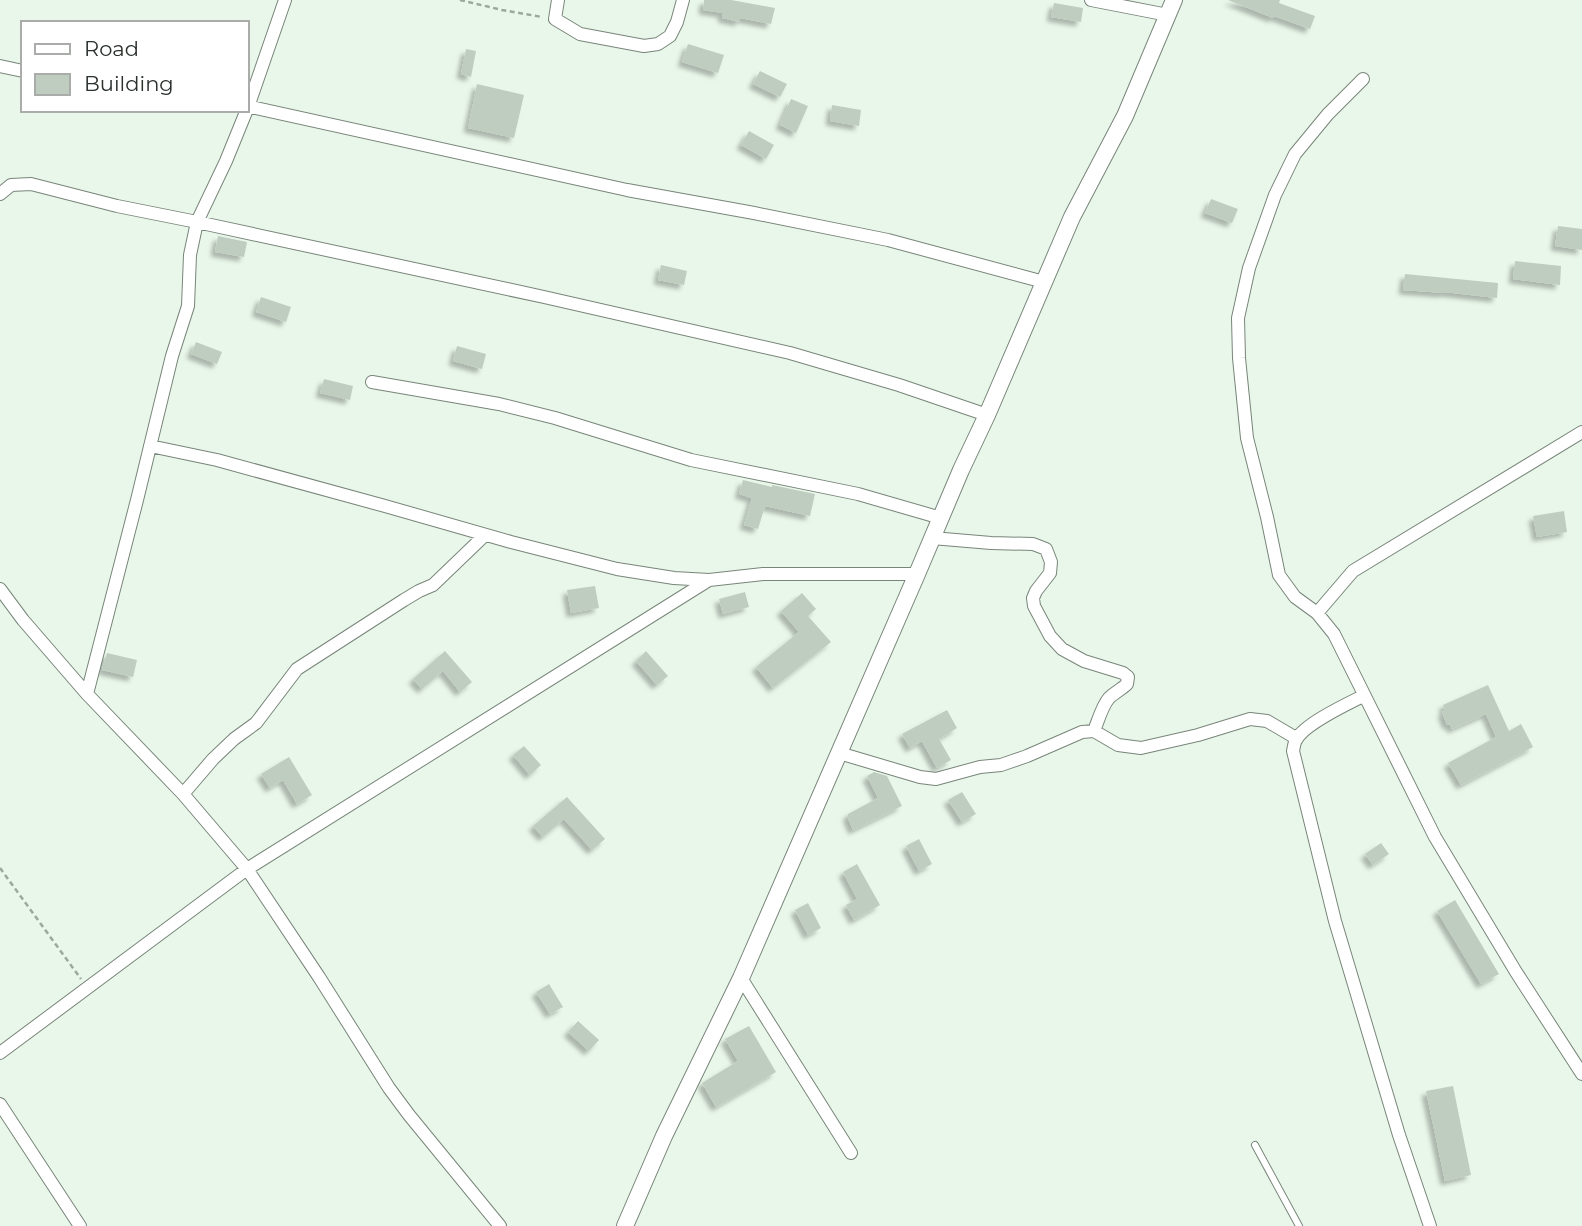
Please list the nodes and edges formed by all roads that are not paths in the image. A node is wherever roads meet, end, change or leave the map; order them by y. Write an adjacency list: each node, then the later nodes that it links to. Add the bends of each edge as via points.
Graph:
1 (285, 0): 9 (street)
2 (558, 0): 3 (street, via 555,19 580,34 644,46 670,36)
3 (683, 0)
4 (1091, 0): 5 (street)
5 (1171, 7): 13 (street, via 1125,116 1072,216)
6 (0, 66): 7 (street)
7 (21, 71)
8 (1363, 79): 24 (street, via 1295,154 1253,256 1238,318 1247,438 1279,575 1295,597)
9 (248, 106): 13 (street, via 627,190 888,240)
10 (246, 112): 12 (street)
11 (0, 194): 12 (street, via 11,185 31,184)
12 (197, 222): 15 (street, via 790,353); 17 (street, via 188,306)
13 (1044, 282): 15 (street)
14 (372, 382): 18 (street, via 499,404 691,460 858,494)
15 (987, 415): 18 (street)
16 (1582, 432): 24 (street, via 1353,571)
17 (150, 446): 19 (street, via 217,460); 25 (street)
18 (941, 518): 20 (street)
19 (485, 535): 22 (street, via 617,569); 30 (street, via 433,585 297,669 256,723 213,759)
20 (932, 538): 21 (street); 27 (street, via 1032,544 1046,549 1050,573 1033,598 1050,636 1084,661 1128,677 1127,684 1109,697)
21 (918, 574): 22 (street, via 763,574); 29 (street)
22 (709, 580): 31 (street)
23 (0, 589): 25 (street)
24 (1317, 613): 26 (street, via 1334,634)
25 (88, 694): 30 (street)
26 (1363, 696): 28 (street, via 1321,718); 34 (street, via 1435,837)
27 (1094, 731): 28 (street, via 1118,745 1141,748 1250,719 1267,721); 29 (street, via 1000,765 936,779)
28 (1297, 738): 42 (street, via 1293,751 1335,921)
29 (839, 753): 32 (street)
30 (183, 794): 31 (street)
31 (247, 869): 33 (street); 39 (street, via 389,1088)
32 (741, 978): 37 (street); 40 (street)
33 (0, 1053)
34 (1582, 1074)
35 (0, 1104): 38 (street)
36 (1255, 1144): 41 (lane)
37 (851, 1153)
38 (80, 1226)
39 (500, 1226)
40 (625, 1226)
41 (1298, 1226)
42 (1430, 1226)

